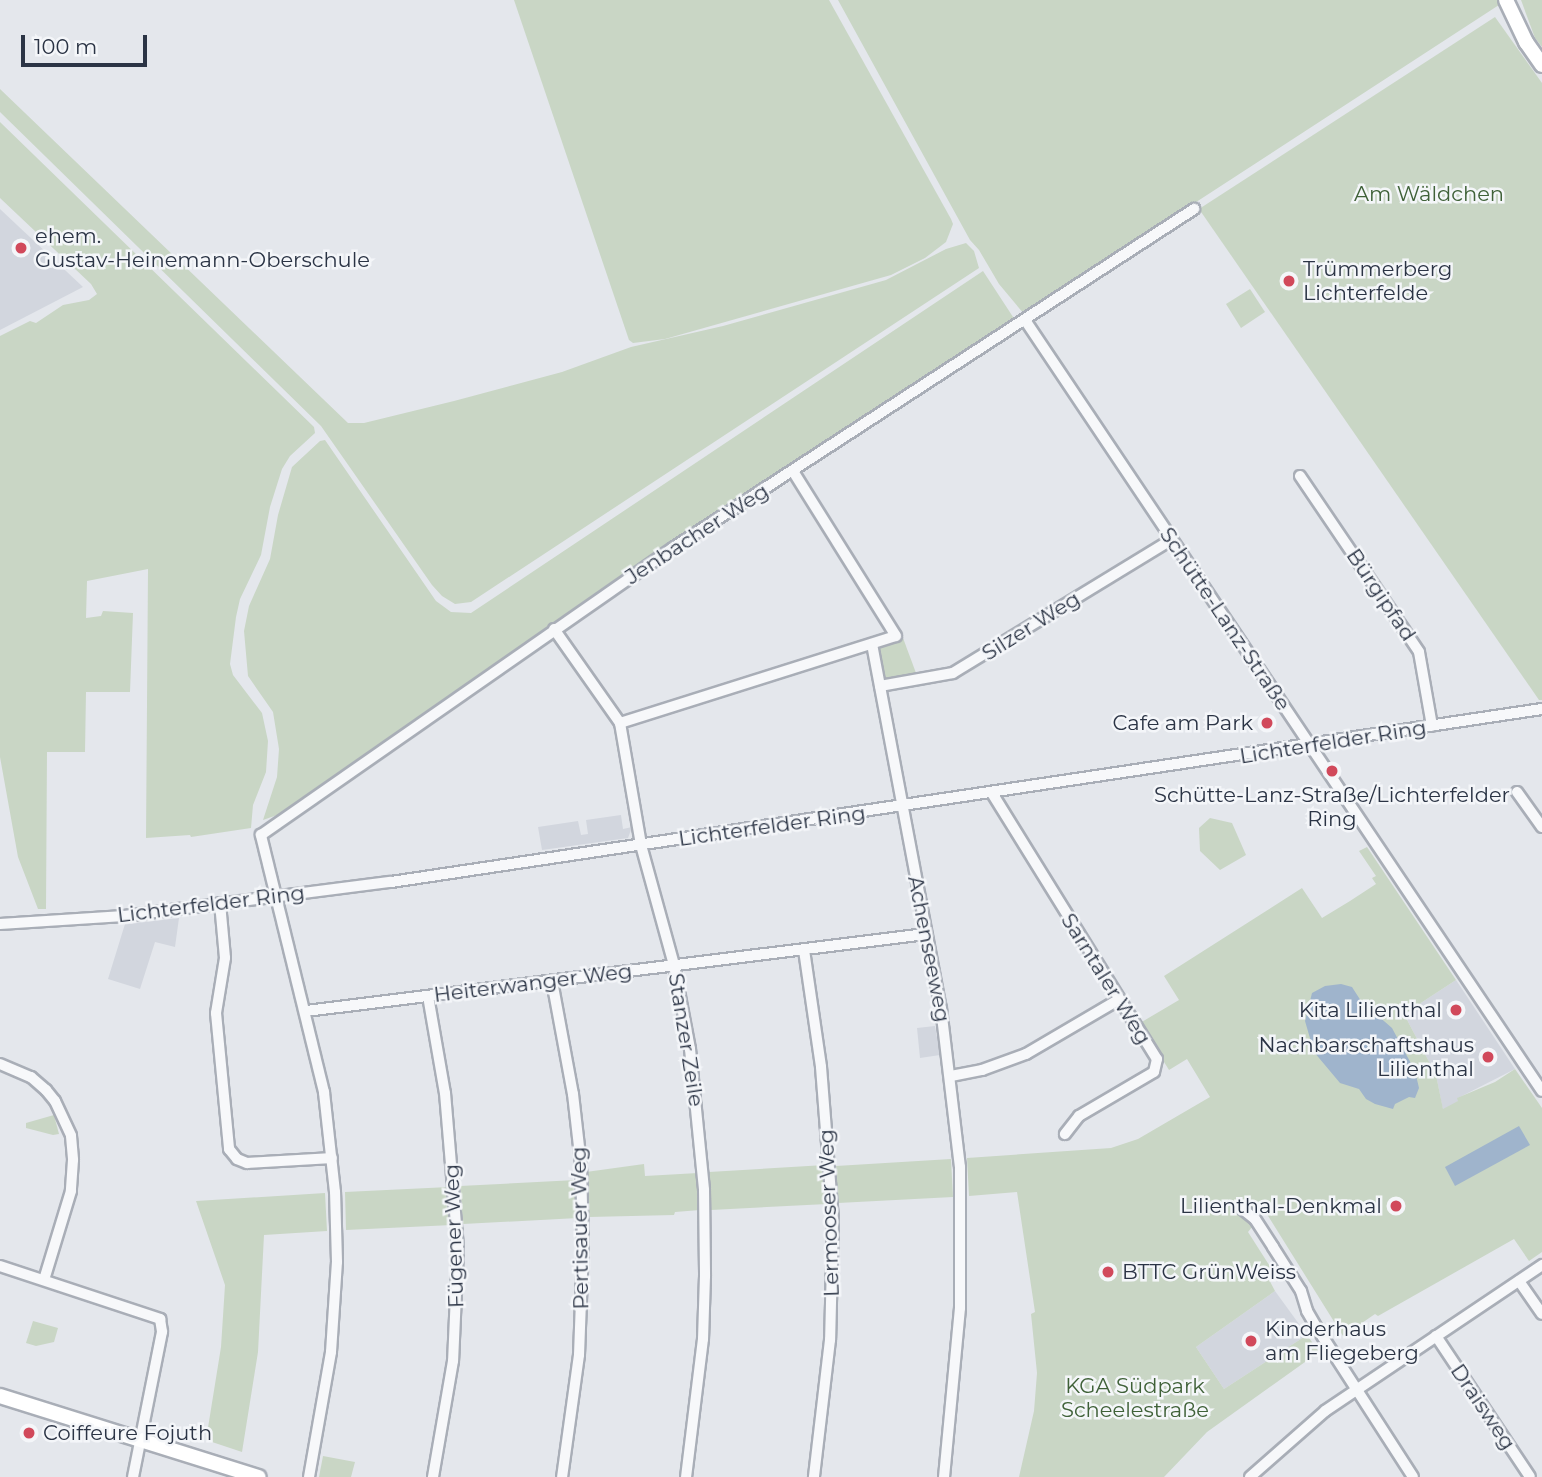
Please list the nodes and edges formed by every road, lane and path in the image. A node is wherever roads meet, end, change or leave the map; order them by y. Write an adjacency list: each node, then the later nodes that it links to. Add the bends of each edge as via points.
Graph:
1 (1506, 0): 2 (main road)
2 (1542, 65)
3 (1194, 209): 4 (street, Jenbacher Weg)
4 (1025, 320): 5 (street, Jenbacher Weg); 7 (street, Schütte-Lanz-Straße)
5 (793, 471): 8 (street, Jenbacher Weg); 9 (street, via 896,636)
6 (1300, 476): 13 (street, Bürgipfad, via 1419,652)
7 (1171, 540): 10 (street, Silzer Weg, via 953,673); 14 (street, Schütte-Lanz-Straße)
8 (554, 629): 12 (street, Stanzer Zeile); 20 (street, Jenbacher Weg, via 263,833)
9 (872, 643): 10 (street, Achenseeweg); 12 (street)
10 (880, 686): 17 (street, Achenseeweg)
11 (1542, 709): 13 (street, Lichterfelder Ring)
12 (620, 723): 19 (street, Stanzer Zeile)
13 (1432, 726): 14 (street, Lichterfelder Ring)
14 (1310, 745): 16 (street, Lichterfelder Ring); 32 (street, Schütte-Lanz-Straße)
15 (1517, 792): 18 (street)
16 (992, 793): 17 (street, Lichterfelder Ring); 28 (street, Sarntaler Weg)
17 (902, 807): 19 (street, Lichterfelder Ring); 23 (street, Achenseeweg)
18 (1542, 827)
19 (641, 845): 20 (street, Lichterfelder Ring); 25 (street, Stanzer Zeile)
20 (278, 896): 21 (street, Lichterfelder Ring); 29 (street)
21 (220, 903): 22 (street, Lichterfelder Ring, via 124,916); 34 (street, via 225,960 216,1013 229,1149 247,1163)
22 (0, 923)
23 (926, 934): 24 (street, Heiterwanger Weg); 31 (street, Achenseeweg)
24 (804, 950): 25 (street, Heiterwanger Weg); 51 (street, Lermooser Weg, via 821,1067 832,1199 830,1340)
25 (674, 965): 26 (street, Heiterwanger Weg); 50 (street, Stanzer Zeile, via 695,1089 705,1211 703,1339)
26 (552, 981): 27 (street, Heiterwanger Weg); 49 (street, Pertisauer Weg, via 570,1072 583,1227 581,1336)
27 (428, 996): 29 (street, Heiterwanger Weg); 48 (street, Fügener Weg, via 444,1093 458,1248 453,1361)
28 (1118, 1000): 31 (street, via 1026,1054); 33 (street, Sarntaler Weg, via 1157,1059 1156,1068 1079,1116)
29 (306, 1011): 34 (street, via 324,1092)
30 (0, 1064): 38 (street, via 31,1077 47,1090 71,1136 70,1196)
31 (951, 1076): 52 (street, Achenseeweg, via 960,1167 961,1280)
32 (1542, 1091)
33 (1065, 1133)
34 (332, 1158): 47 (street, via 337,1262 333,1328)
35 (1240, 1207): 42 (street, via 1255,1219 1301,1290 1307,1311)
36 (1542, 1265): 39 (street)
37 (0, 1266): 38 (street)
38 (44, 1280): 44 (street, via 160,1319 162,1332)
39 (1519, 1281): 40 (street); 41 (street)
40 (1542, 1314)
41 (1436, 1336): 42 (street); 55 (street, Draisweg)
42 (1357, 1390): 53 (street, via 1305,1426); 54 (street)
43 (0, 1395): 44 (main road)
44 (141, 1440): 45 (street); 46 (main road)
45 (133, 1477)
46 (259, 1477)
47 (309, 1477)
48 (433, 1477)
49 (562, 1477)
50 (686, 1477)
51 (814, 1477)
52 (944, 1477)
53 (1250, 1477)
54 (1413, 1477)
55 (1531, 1477)

